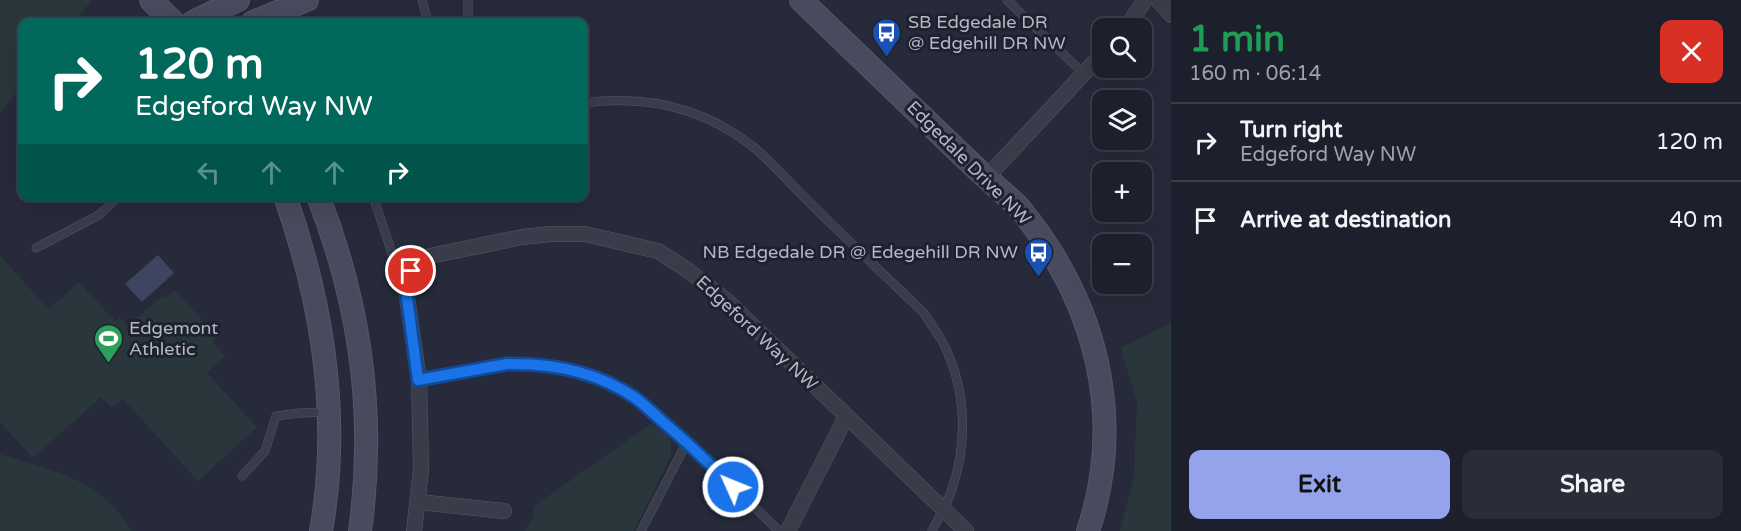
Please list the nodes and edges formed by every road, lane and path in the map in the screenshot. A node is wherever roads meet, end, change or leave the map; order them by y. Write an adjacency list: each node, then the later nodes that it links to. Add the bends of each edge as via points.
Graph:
1 (151, 0): 13 (street)
2 (238, 0): 11 (street)
3 (307, 0): 15 (street)
4 (315, 0): 16 (street)
5 (422, 0): 17 (lane)
6 (468, 0): 18 (lane)
7 (801, 0): 23 (street, Edgedale Drive NW)
8 (1007, 0): 21 (lane)
9 (1145, 0): 19 (street)
10 (1158, 0): 12 (street)
11 (216, 11): 14 (street)
12 (1171, 15)
13 (169, 18)
14 (201, 18)
15 (263, 18)
16 (300, 18)
17 (427, 18)
18 (468, 18)
19 (1133, 18)
20 (1092, 65): 21 (street)
21 (1084, 74): 23 (street)
22 (588, 103): 36 (lane, via 642,100 683,109 715,122 751,146 924,314 944,344 961,392 963,437)
23 (986, 178): 46 (street, Edgedale Drive NW, via 1020,209 1052,252 1077,297 1094,344 1104,398 1104,452 1098,502)
24 (113, 201): 28 (lane, via 99,215)
25 (287, 201): 31 (street, via 316,302)
26 (320, 201): 39 (street, via 351,300 364,380 367,466)
27 (375, 201): 29 (lane, via 392,253)
28 (36, 248)
29 (411, 271): 30 (street, via 406,290); 32 (street, Edgeford Way NW, via 430,256 551,234 585,234 658,251 727,301)
30 (418, 380): 33 (lane, via 507,364 565,368 597,378 634,397); 35 (street)
31 (329, 412): 34 (lane, via 276,417 265,451); 38 (street, via 328,478)
32 (846, 417): 36 (street, Edgeford Way NW); 43 (street)
33 (687, 442): 41 (lane); 42 (lane)
34 (242, 476)
35 (419, 502): 37 (street); 40 (street)
36 (943, 510): 44 (lane); 45 (street, Edgeford Way NW)
37 (504, 511)
38 (321, 531)
39 (360, 531)
40 (414, 531)
41 (641, 531)
42 (779, 531)
43 (788, 531)
44 (932, 531)
45 (966, 531)
46 (1088, 531)

